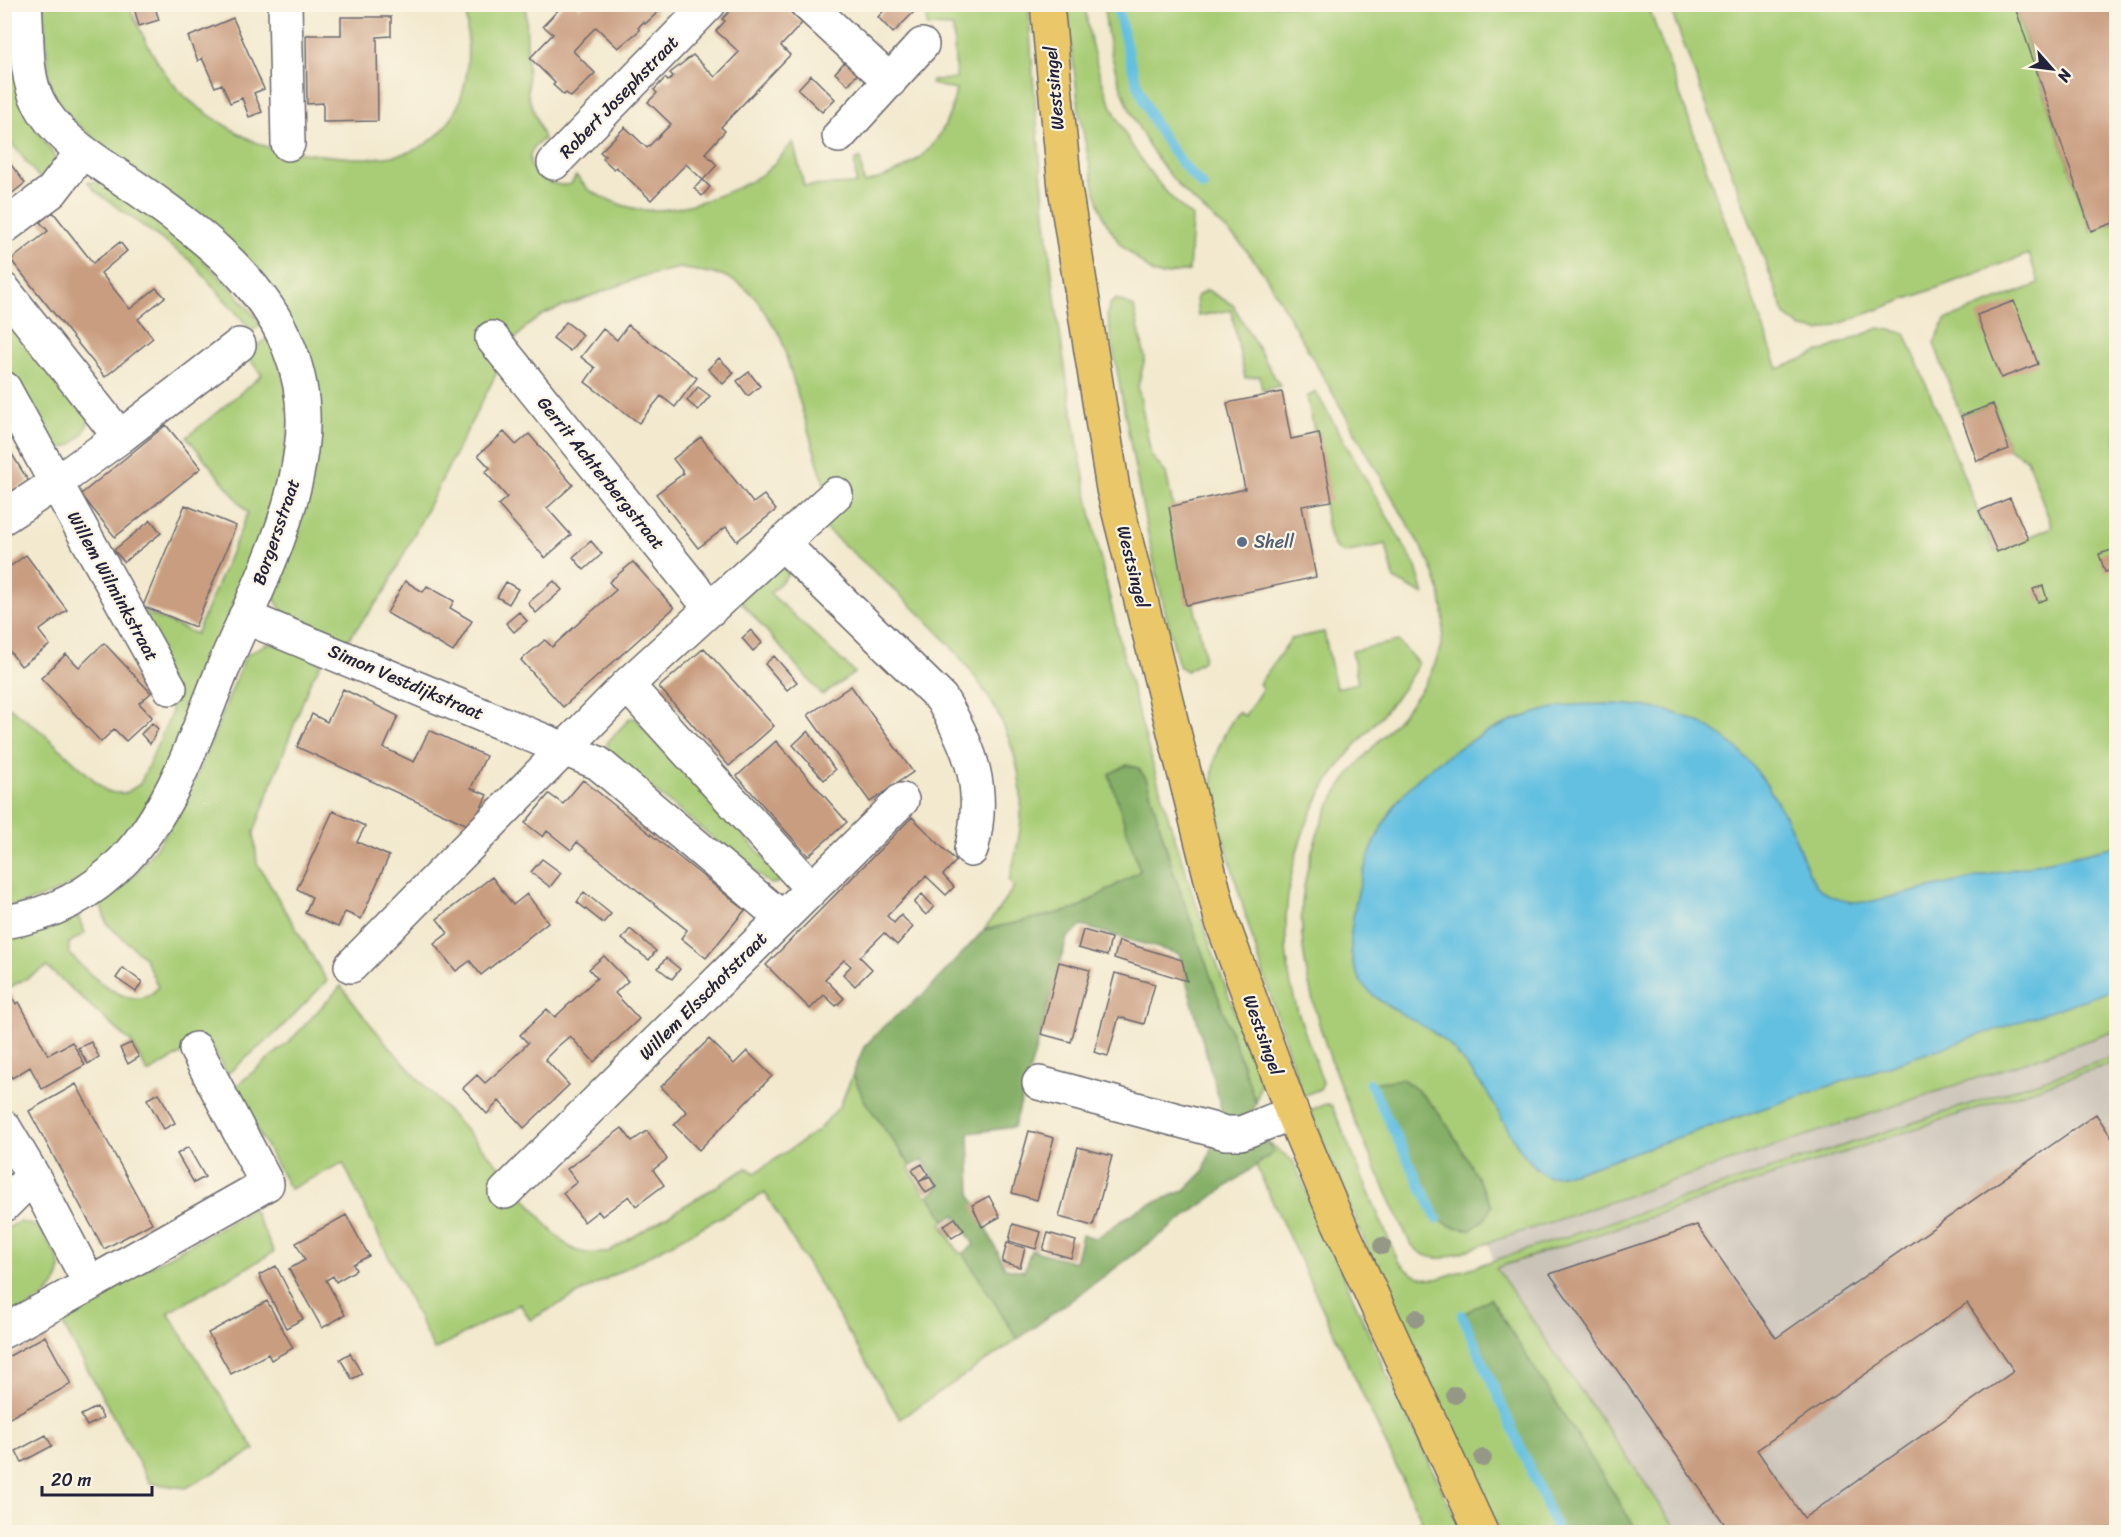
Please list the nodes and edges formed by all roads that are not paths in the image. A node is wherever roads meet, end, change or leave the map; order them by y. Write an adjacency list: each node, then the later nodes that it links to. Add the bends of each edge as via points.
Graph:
1 (25, 4): 10 (street, Borgersstraat, via 30,75 37,99 48,119)
2 (285, 4): 9 (street)
3 (709, 4): 11 (street, Robert Josephstraat)
4 (807, 4): 7 (street)
5 (1047, 4): 35 (main road, Westsingel, via 1065,188 1113,489 1221,919)
6 (922, 45): 7 (street)
7 (890, 81): 8 (street)
8 (839, 136)
9 (288, 144)
10 (82, 152): 12 (street, via 52,191); 23 (street, Borgersstraat, via 163,207 220,254 254,289 277,321 289,347 303,408 301,452 295,488)
11 (554, 163)
12 (4, 227)
13 (4, 290): 17 (street)
14 (492, 338): 22 (street, Gerrit Achterbergstraat)
15 (238, 345): 17 (street)
16 (4, 388): 18 (street, Willem Wilminkstraat)
17 (120, 437): 18 (street)
18 (56, 483): 20 (street); 25 (street, Willem Wilminkstraat)
19 (836, 494): 21 (street)
20 (4, 517)
21 (782, 543): 22 (street); 28 (street, via 941,698 971,756 978,823)
22 (711, 609): 24 (street)
23 (245, 618): 26 (street, Simon Vestdijkstraat); 31 (street, Borgersstraat, via 175,783 153,822 125,859 96,886 62,907)
24 (627, 685): 26 (street); 29 (street)
25 (170, 688)
26 (566, 749): 30 (street, Simon Vestdijkstraat, via 598,764); 32 (street)
27 (902, 800): 29 (street, Willem Elsschotstraat)
28 (971, 850)
29 (812, 889): 30 (street, Willem Elsschotstraat)
30 (782, 918): 38 (street, Willem Elsschotstraat)
31 (4, 922)
32 (351, 966)
33 (196, 1049): 40 (street, via 267,1184)
34 (1039, 1083): 35 (street, via 1226,1133 1241,1132)
35 (1292, 1113): 42 (main road, Westsingel)
36 (4, 1127): 37 (street)
37 (33, 1176): 39 (street); 40 (street)
38 (505, 1192)
39 (4, 1205)
40 (90, 1284): 41 (street)
41 (4, 1330)
42 (1480, 1533)

